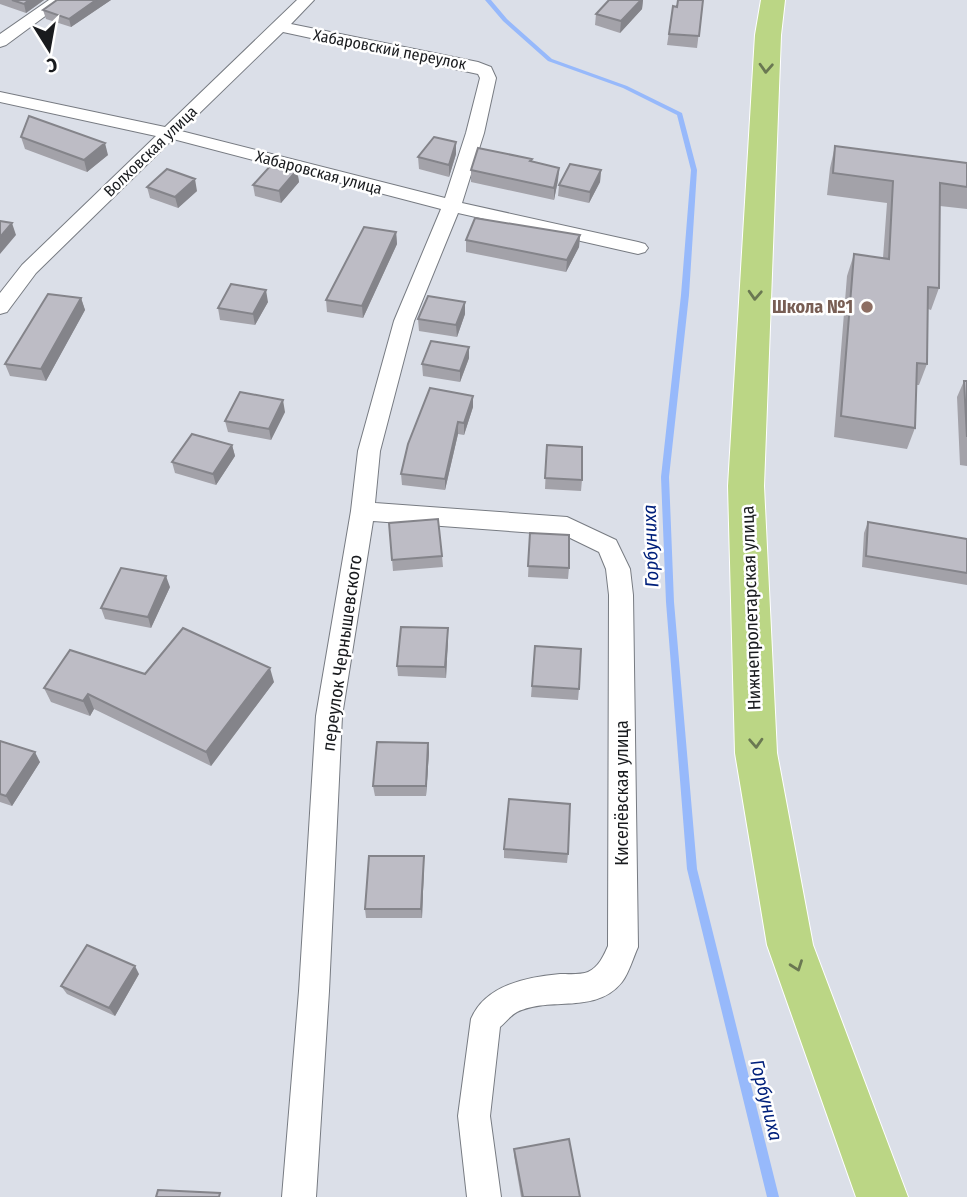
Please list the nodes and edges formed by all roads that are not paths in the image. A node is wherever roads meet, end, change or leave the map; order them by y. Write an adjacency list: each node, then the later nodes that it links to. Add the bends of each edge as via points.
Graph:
1 (60, 0): 5 (street)
2 (306, 0): 4 (street, Волховская улица)
3 (773, 0): 14 (main road, Нижнепролетарская улица, one-way to 14, via 746,486 756,752 790,945)
4 (279, 26): 7 (street, Волховская улица); 8 (street, Хабаровский переулок, via 485,72 488,78 475,133)
5 (0, 42)
6 (0, 97): 7 (street, Хабаровская улица)
7 (169, 133): 8 (street, Хабаровская улица); 10 (street, Волховская улица, via 29,269)
8 (452, 206): 9 (street, Хабаровская улица); 11 (street, переулок Чернышевского, via 404,321 369,451)
9 (638, 248)
10 (0, 307)
11 (363, 511): 12 (street, переулок Чернышевского, via 329,716); 13 (street, Киселёвская улица, via 567,526 608,546 618,569 623,947 611,972 594,985 508,1000 486,1018 474,1116)
12 (299, 1197)
13 (484, 1197)
14 (882, 1197)

